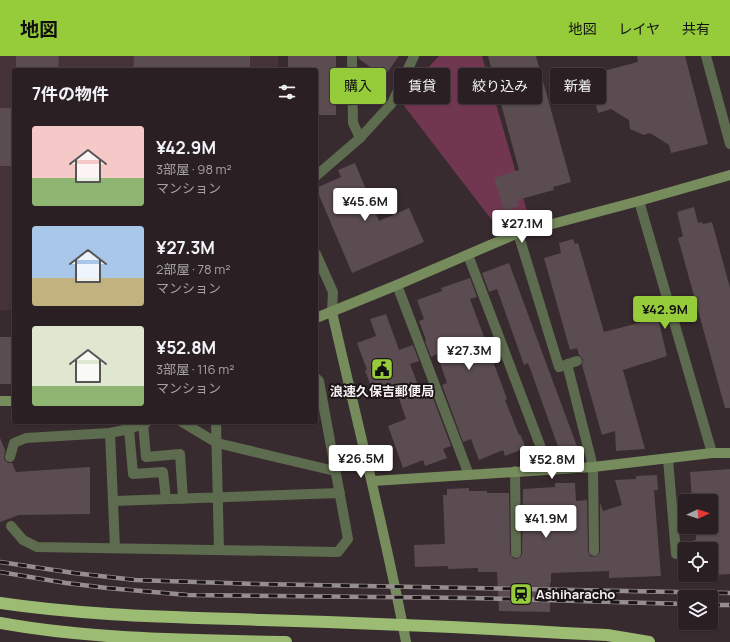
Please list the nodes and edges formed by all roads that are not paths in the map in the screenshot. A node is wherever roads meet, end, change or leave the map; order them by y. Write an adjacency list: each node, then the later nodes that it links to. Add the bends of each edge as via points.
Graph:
1 (352, 56): 4 (street, via 353,123)
2 (414, 56): 4 (street, via 392,103)
3 (706, 56): 5 (street)
4 (360, 138): 6 (street)
5 (730, 144)
6 (318, 174)
7 (730, 175): 8 (street)
8 (639, 201): 9 (street); 26 (street)
9 (518, 233): 10 (street); 29 (street, via 559,367 572,363)
10 (468, 255): 12 (street); 30 (street)
11 (318, 258): 13 (street, via 333,292)
12 (397, 286): 13 (street); 33 (street)
13 (332, 312): 14 (street); 34 (street)
14 (318, 317)
15 (318, 380): 31 (street)
16 (0, 401): 17 (street)
17 (12, 401)
18 (142, 424): 22 (street)
19 (145, 424): 38 (street, via 146,457 180,454)
20 (185, 424): 24 (street)
21 (216, 424): 24 (street)
22 (129, 429): 23 (street); 37 (street, via 133,474 163,472)
23 (110, 433): 27 (street, via 26,438 14,443); 39 (street)
24 (217, 443): 31 (street); 36 (street)
25 (730, 453): 26 (street)
26 (712, 454): 28 (street)
27 (10, 457)
28 (668, 459): 29 (street); 45 (street)
29 (593, 467): 30 (street); 43 (street)
30 (549, 469): 32 (street)
31 (336, 471): 35 (street)
32 (515, 472): 33 (street); 44 (street)
33 (469, 475): 34 (street)
34 (373, 482): 49 (street)
35 (340, 493): 36 (street); 42 (street, via 348,539 338,552)
36 (218, 497): 38 (street); 42 (street)
37 (166, 499): 38 (street); 39 (street)
38 (183, 499)
39 (114, 501): 41 (street)
40 (11, 526): 41 (street, via 23,540 37,547)
41 (115, 548): 42 (street)
42 (219, 550)
43 (594, 551)
44 (516, 553)
45 (676, 554)
46 (0, 603): 50 (highway, bridge, via 148,617 439,625 607,635)
47 (0, 623): 48 (highway, via 32,629 98,635)
48 (286, 642)
49 (406, 642)
50 (649, 642)

